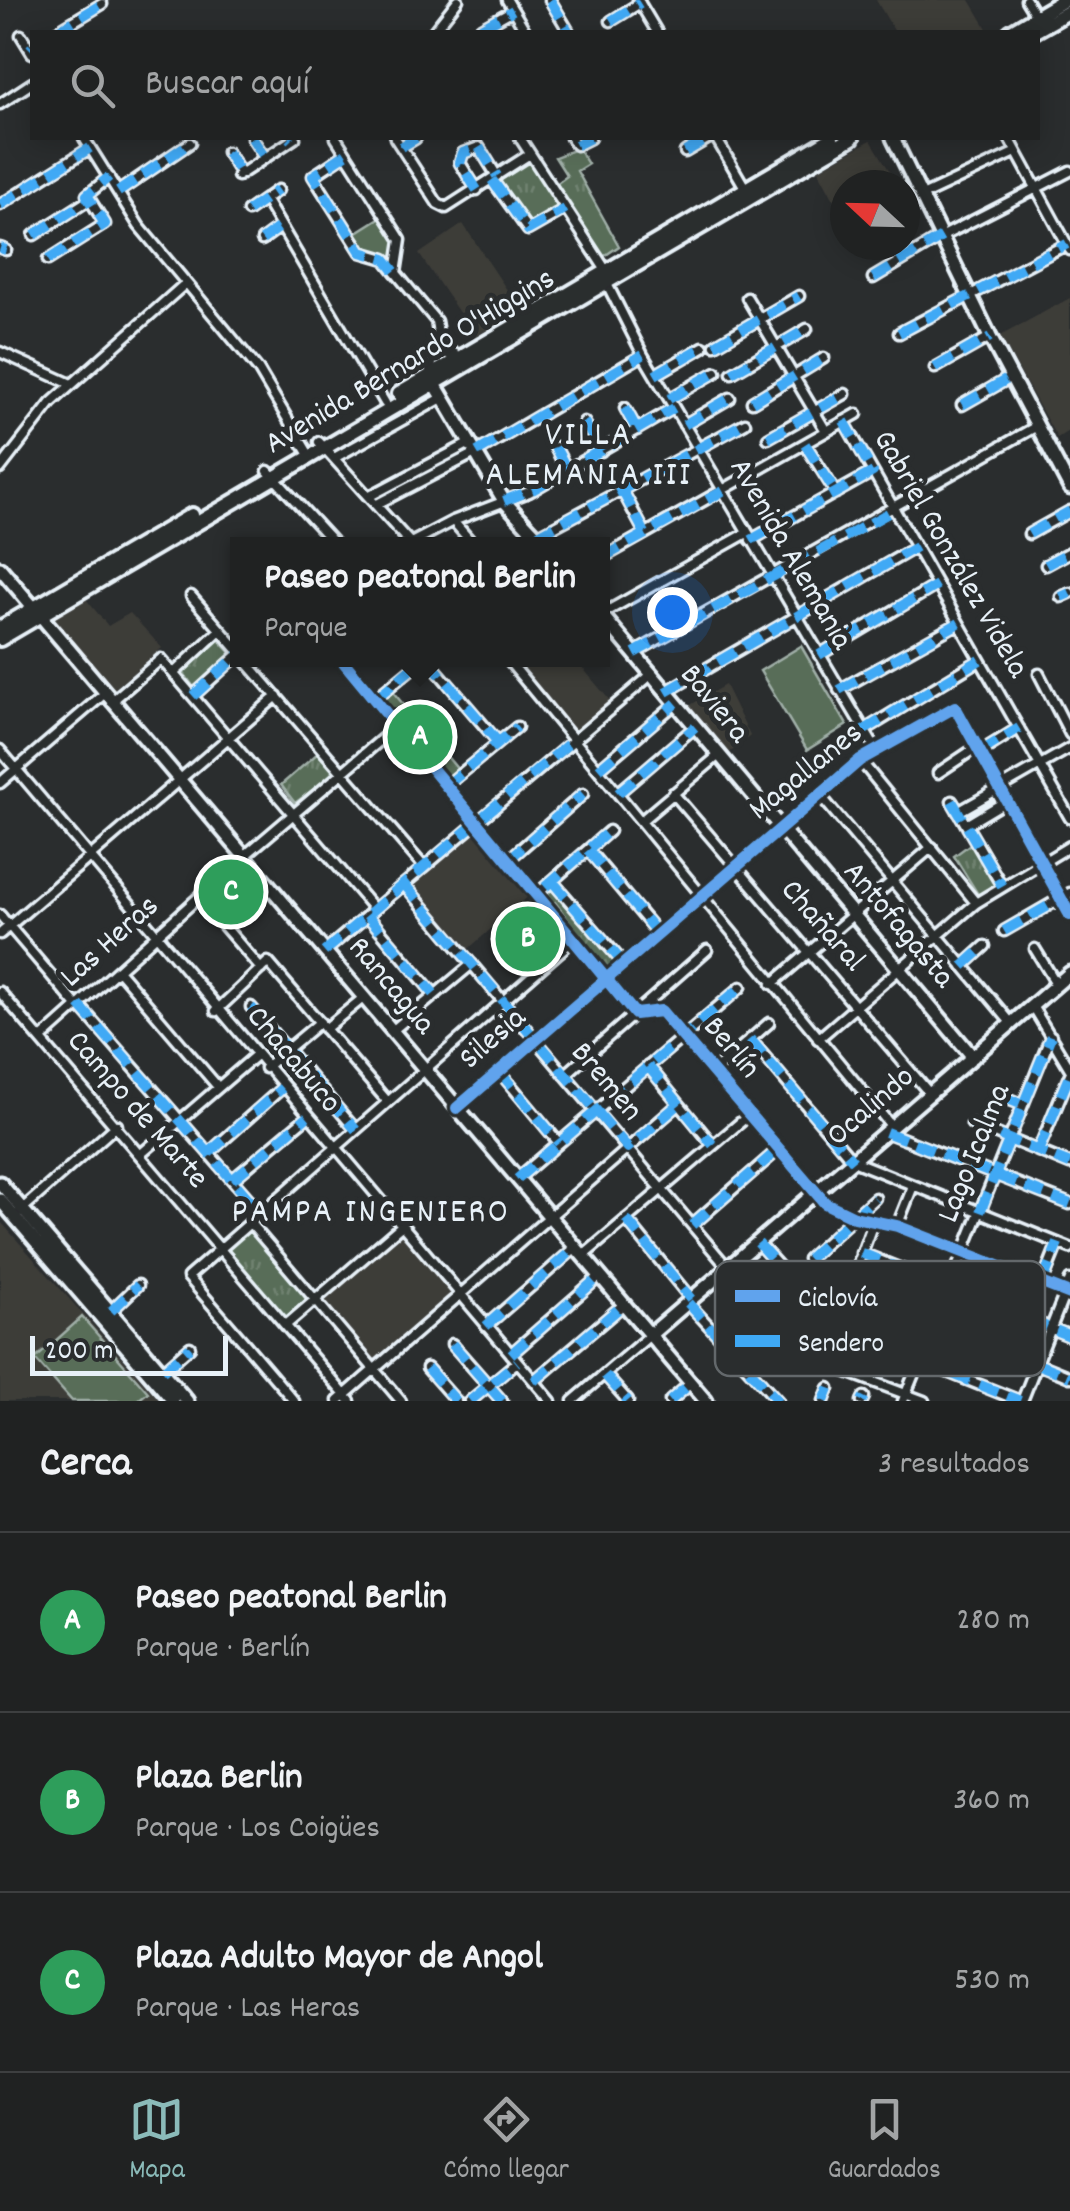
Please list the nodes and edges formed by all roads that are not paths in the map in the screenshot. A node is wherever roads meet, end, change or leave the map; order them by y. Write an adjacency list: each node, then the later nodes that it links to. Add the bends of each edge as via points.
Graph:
1 (458, 0): 10 (street)
2 (507, 0): 8 (street)
3 (550, 0): 18 (street)
4 (1026, 0): 12 (street)
5 (1064, 0): 12 (main road)
6 (639, 1): 11 (street); 19 (street)
7 (102, 4): 14 (street)
8 (513, 10): 13 (street); 17 (street)
9 (1070, 11): 12 (main road)
10 (443, 20): 15 (street); 16 (street)
11 (610, 22)
12 (1037, 25)
13 (481, 28)
14 (59, 30)
15 (435, 30)
16 (450, 30)
17 (525, 30)
18 (567, 30)
19 (656, 30)
20 (20, 34): 21 (street)
21 (30, 47)
22 (30, 84): 23 (street)
23 (0, 104)
24 (85, 140): 39 (street)
25 (253, 140): 45 (street)
26 (289, 140): 45 (street)
27 (337, 140): 43 (street)
28 (396, 140): 38 (street)
29 (413, 140): 38 (street)
30 (521, 140): 44 (street, Avenida Alemania)
31 (709, 140): 41 (street)
32 (714, 140): 50 (street)
33 (828, 140): 50 (main road, Avenida Bernardo O'Higgins)
34 (848, 140): 49 (main road, Avenida Bernardo O'Higgins)
35 (895, 140): 55 (street)
36 (1011, 140): 42 (street)
37 (190, 143): 54 (street)
38 (401, 147): 53 (street, via 443,208)
39 (90, 148): 47 (street); 58 (street)
40 (227, 152): 45 (street, via 240,175)
41 (685, 152)
42 (1016, 152): 51 (street); 55 (street)
43 (346, 154): 68 (street, via 401,240); 68 (street, via 313,176 361,252 385,258)
44 (530, 154): 48 (street); 59 (street, Avenida Alemania)
45 (265, 158)
46 (1070, 171): 51 (street)
47 (110, 177): 54 (street); 56 (street, via 88,190)
48 (494, 178): 53 (street); 53 (street, via 479,147 472,147 459,159); 59 (street, via 528,230)
49 (775, 182): 50 (main road, via 754,191); 61 (main road, Avenida Bernardo O'Higgins)
50 (744, 186): 61 (main road, via 739,199); 69 (main road, Avenida Bernardo O'Higgins)
51 (1037, 189): 64 (street); 66 (street)
52 (278, 190): 57 (street)
53 (477, 190)
54 (118, 192): 71 (street)
55 (922, 196): 64 (street)
56 (89, 200): 63 (street); 67 (street, via 104,224)
57 (265, 200): 60 (street); 62 (street)
58 (0, 205)
59 (565, 208): 69 (street, Avenida Alemania)
60 (248, 211)
61 (710, 220): 69 (main road, Avenida Bernardo O'Higgins)
62 (281, 226): 65 (street); 101 (street)
63 (34, 236)
64 (944, 236): 70 (street); 72 (street)
65 (262, 240)
66 (1068, 247): 72 (street)
67 (48, 260)
68 (396, 273): 80 (street, via 436,321)
69 (605, 275): 76 (main road, Avenida Bernardo O'Higgins); 85 (street, Avenida Alemania)
70 (872, 278)
71 (186, 283): 95 (street); 118 (street)
72 (971, 293): 78 (street); 79 (street)
73 (799, 296): 75 (street)
74 (747, 298): 75 (street)
75 (759, 319): 81 (street); 83 (street)
76 (517, 327): 86 (main road, Avenida Bernardo O'Higgins); 94 (main road, Avenida Bernardo O'Higgins)
77 (807, 329): 83 (street)
78 (900, 332)
79 (990, 337): 88 (street); 93 (street)
80 (439, 338): 86 (main road, via 442,349); 94 (street)
81 (716, 345)
82 (703, 347): 91 (street)
83 (776, 347): 90 (street); 92 (street)
84 (0, 352): 95 (street)
85 (643, 355): 91 (street, Avenida Alemania); 116 (street)
86 (457, 357): 94 (main road, Avenida Bernardo O'Higgins)
87 (824, 358): 92 (street)
88 (935, 368)
89 (716, 372): 98 (street)
90 (732, 373)
91 (654, 374): 98 (street, Avenida Alemania)
92 (794, 376): 100 (street); 105 (street)
93 (1011, 377): 102 (street); 111 (street)
94 (431, 378): 97 (street); 101 (main road, Avenida Bernardo O'Higgins); 118 (main road, Avenida Bernardo O'Higgins)
95 (71, 384): 124 (street)
96 (844, 394): 105 (street)
97 (442, 398): 116 (street); 122 (street, Avenida Bernardo O'Higgins)
98 (668, 398): 104 (street, Avenida Alemania)
99 (730, 398): 110 (street)
100 (752, 402)
101 (386, 404): 118 (main road, Avenida Bernardo O'Higgins)
102 (962, 405)
103 (625, 408): 112 (street)
104 (674, 408): 110 (street, Avenida Alemania); 112 (street)
105 (814, 411): 113 (street); 114 (street)
106 (857, 414): 107 (street)
107 (844, 421): 113 (street); 126 (street, Gabriel González Videla)
108 (584, 422): 120 (street)
109 (745, 423): 119 (street)
110 (684, 424): 119 (street, Avenida Alemania)
111 (1038, 426): 123 (street); 134 (street)
112 (637, 430): 120 (street)
113 (826, 431): 115 (street)
114 (768, 438)
115 (805, 444): 130 (street); 131 (street)
116 (473, 447): 132 (street); 133 (street)
117 (554, 447): 125 (street)
118 (314, 448): 122 (street); 127 (main road, Avenida Bernardo O'Higgins)
119 (698, 449): 129 (street); 130 (street, Avenida Alemania)
120 (601, 451): 125 (street)
121 (1070, 456): 123 (street)
122 (336, 457): 132 (street)
123 (1057, 464): 128 (street)
124 (0, 469)
125 (567, 470): 133 (street)
126 (872, 472): 131 (street); 134 (street, Gabriel González Videla)
127 (271, 473): 139 (street); 155 (main road, Avenida Bernardo O'Higgins)
128 (1070, 488)
129 (622, 490): 137 (street); 144 (street)
130 (723, 491): 137 (street); 145 (street, Avenida Alemania)
131 (836, 493): 145 (street)
132 (374, 500): 140 (street)
133 (504, 501): 136 (street); 143 (street)
134 (894, 510): 146 (street, Gabriel González Videla); 151 (street)
135 (1070, 512): 138 (street)
136 (452, 521): 141 (street); 142 (street)
137 (646, 533): 148 (street)
138 (1029, 534)
139 (328, 537)
140 (404, 537)
141 (423, 537)
142 (467, 537)
143 (537, 537)
144 (545, 537)
145 (750, 537): 151 (street, Avenida Alemania); 154 (street)
146 (916, 547): 152 (street, Gabriel González Videla); 156 (street)
147 (1070, 552): 149 (street)
148 (610, 553)
149 (1046, 566)
150 (0, 568): 155 (street, Rancagua)
151 (773, 577): 156 (street, Avenida Alemania); 163 (street)
152 (937, 585): 157 (street, Gabriel González Videla); 164 (street)
153 (191, 596): 160 (street)
154 (610, 610)
155 (36, 612): 159 (main road, Avenida Bernardo O'Higgins); 161 (main road, Avenida Bernardo O'Higgins); 179 (street, Rancagua)
156 (797, 618): 164 (street, Avenida Alemania); 176 (street)
157 (959, 623): 166 (street, Gabriel González Videla); 175 (street)
158 (610, 624): 163 (street, Baviera)
159 (0, 628)
160 (220, 630): 162 (street); 172 (street)
161 (0, 639)
162 (230, 642)
163 (634, 653): 173 (street, Baviera)
164 (819, 655): 175 (street, Avenida Alemania)
165 (230, 660): 177 (street)
166 (980, 660): 185 (street, Gabriel González Videla); 186 (street)
167 (252, 667): 178 (street)
168 (351, 667): 180 (street, Berlín)
169 (416, 667): 180 (street)
170 (431, 667): 190 (street)
171 (514, 667): 189 (street)
172 (174, 673): 177 (street); 179 (street, via 161,658)
173 (652, 674): 176 (street, Baviera); 189 (street)
174 (1039, 674): 187 (street)
175 (839, 690): 186 (street, Avenida Alemania)
176 (666, 692): 181 (street, Baviera)
177 (193, 696): 188 (street)
178 (277, 696): 188 (street); 200 (street)
179 (107, 698): 198 (street); 202 (street, Rancagua)
180 (376, 698): 182 (street, Berlín)
181 (676, 704): 184 (street, Baviera); 199 (street)
182 (396, 727): 200 (street, Las Heras); 204 (street, Berlín)
183 (517, 727): 190 (street)
184 (695, 727): 195 (street, Baviera); 207 (street)
185 (1019, 728): 194 (street); 197 (street, Gabriel González Videla)
186 (863, 731): 191 (street, Avenida Alemania)
187 (1070, 734)
188 (228, 738): 202 (street); 213 (street)
189 (574, 739): 199 (street); 216 (street)
190 (498, 742): 204 (street)
191 (876, 748): 194 (street, Magallanes, via 955,707); 196 (street, Magallanes)
192 (1070, 748): 197 (street)
193 (0, 750): 198 (street, Chacabuco)
194 (978, 750): 201 (street); 205 (street)
195 (719, 755): 206 (street); 218 (street, Baviera)
196 (860, 760): 209 (street, Magallanes); 221 (street)
197 (1040, 765): 205 (street); 214 (street, Gabriel González Videla)
198 (16, 769): 203 (street); 223 (street, Chacabuco)
199 (598, 769): 207 (street)
200 (343, 773): 213 (street, Las Heras); 227 (street)
201 (938, 773)
202 (178, 781): 223 (street); 224 (street, Rancagua)
203 (0, 783)
204 (445, 787): 216 (street, Berlín)
205 (1000, 788): 210 (street); 212 (street)
206 (674, 792): 215 (street); 228 (street, Chañaral)
207 (618, 793): 215 (street)
208 (583, 794): 225 (street)
209 (820, 795): 218 (street, Magallanes); 230 (street)
210 (1006, 800): 217 (street); 226 (street)
211 (952, 801): 212 (street)
212 (958, 812): 217 (street)
213 (294, 814): 224 (street, Las Heras); 239 (street)
214 (1070, 818)
215 (641, 820): 235 (street)
216 (476, 824): 225 (street, Berlín); 227 (street)
217 (966, 825): 232 (street)
218 (779, 830): 228 (street, Magallanes); 241 (street, Antofagasta)
219 (609, 832): 222 (street)
220 (1070, 846): 226 (street)
221 (932, 848): 230 (street); 238 (street)
222 (588, 850): 229 (street); 246 (street)
223 (90, 857): 243 (street); 247 (street, Chacabuco)
224 (243, 857): 236 (street, Las Heras); 253 (street, Rancagua)
225 (507, 861): 234 (street, Berlín)
226 (1042, 863): 232 (street); 237 (street)
227 (424, 866): 231 (street)
228 (737, 867): 235 (street, Magallanes); 254 (street, Chañaral)
229 (552, 881): 234 (street); 256 (street)
230 (892, 881): 241 (street); 248 (street)
231 (404, 884): 239 (street); 255 (street, Bremen)
232 (1002, 886): 238 (street)
233 (1070, 893): 237 (street)
234 (536, 896): 249 (street, Berlín)
235 (704, 896): 246 (street, Silesia); 263 (street)
236 (198, 897): 247 (street, Las Heras); 257 (street)
237 (1061, 899): 242 (street); 244 (street)
238 (976, 903): 248 (street)
239 (371, 912): 253 (street); 267 (street)
240 (0, 915): 243 (street)
241 (852, 916): 254 (street); 260 (street, Antofagasta)
242 (1070, 916)
243 (10, 926): 245 (street); 270 (street)
244 (1004, 931)
245 (0, 934)
246 (659, 934): 256 (street, Silesia)
247 (155, 936): 259 (street, Las Heras); 274 (street, Chacabuco)
248 (938, 936): 258 (street); 260 (street)
249 (572, 940): 262 (street, Berlín); 269 (street)
250 (986, 946): 258 (street)
251 (1034, 949): 264 (street)
252 (707, 950): 275 (street)
253 (324, 952): 268 (street, Rancagua)
254 (809, 952): 263 (street); 271 (street, Chañaral)
255 (472, 964): 267 (street); 269 (street, Bremen)
256 (624, 964): 262 (street, Silesia)
257 (264, 965): 274 (street); 278 (street)
258 (963, 966): 277 (street)
259 (118, 970): 270 (street, Las Heras); 296 (street)
260 (898, 970): 271 (street); 288 (street, Antofagasta)
261 (1070, 973): 264 (street, Ocalindo)
262 (606, 980): 275 (street, Berlín); 284 (street, Silesia)
263 (772, 984): 282 (street)
264 (1057, 985): 272 (street, Ocalindo)
265 (741, 987): 281 (street)
266 (0, 992): 283 (street, Campo de Marte)
267 (434, 994): 279 (street)
268 (363, 998): 278 (street); 279 (street, Rancagua)
269 (503, 1001): 284 (street, Bremen); 291 (street)
270 (78, 1006): 283 (street, Las Heras); 307 (street)
271 (856, 1006): 282 (street); 298 (street, Chañaral)
272 (1032, 1006): 277 (street, Ocalindo); 280 (street)
273 (251, 1007): 286 (street)
274 (216, 1010): 287 (street, Chacabuco)
275 (635, 1014): 281 (street, Berlín, via 661,1011); 295 (street)
276 (769, 1023): 285 (street)
277 (1012, 1024): 288 (street, Ocalindo)
278 (322, 1026): 286 (street); 300 (street)
279 (392, 1031): 291 (street, Rancagua)
280 (1051, 1036): 294 (street); 302 (street, Lago Icalma)
281 (683, 1037): 289 (street); 293 (street, Berlín)
282 (818, 1038): 310 (street)
283 (41, 1039): 309 (street, Campo de Marte)
284 (536, 1040): 292 (street, Silesia); 295 (street, Bremen)
285 (750, 1040): 293 (street); 321 (street)
286 (288, 1050): 290 (street); 311 (street)
287 (255, 1056): 290 (street, Chacabuco); 296 (street)
288 (972, 1058): 298 (street, Ocalindo)
289 (648, 1066): 301 (street); 304 (street)
290 (265, 1068): 297 (street, Chacabuco)
291 (424, 1070): 300 (street); 303 (street, Rancagua)
292 (499, 1071): 303 (street, Silesia); 313 (street)
293 (713, 1072): 305 (street, Berlín)
294 (1070, 1072): 318 (street)
295 (565, 1075): 304 (street, Bremen)
296 (218, 1088): 307 (street)
297 (282, 1088): 306 (street, Chacabuco); 319 (street)
298 (930, 1094): 310 (street, Ocalindo)
299 (1001, 1096): 302 (street)
300 (388, 1102): 311 (street)
301 (679, 1104): 314 (street); 315 (street)
302 (1023, 1105): 312 (street, Lago Icalma)
303 (457, 1108): 324 (street, Rancagua)
304 (596, 1111): 313 (street); 315 (street, Bremen)
305 (749, 1115): 314 (street); 317 (street, Berlín)
306 (307, 1117): 316 (street, Chacabuco); 325 (street)
307 (180, 1120): 319 (street); 320 (street)
308 (972, 1124): 312 (street)
309 (117, 1125): 320 (street, Campo de Marte); 334 (street)
310 (889, 1129): 321 (street, Ocalindo); 323 (street)
311 (356, 1130): 316 (street)
312 (1009, 1140): 318 (street); 323 (street, Lago Icalma)
313 (559, 1143): 324 (street)
314 (713, 1145): 328 (street)
315 (628, 1148): 328 (street, Bremen); 336 (street)
316 (334, 1149): 335 (street); 342 (street, Chacabuco)
317 (778, 1149): 329 (street, Berlín); 341 (street)
318 (1038, 1151): 322 (street)
319 (208, 1153): 325 (street)
320 (141, 1154): 346 (street, Campo de Marte)
321 (853, 1161): 327 (street); 329 (street, Ocalindo)
322 (1070, 1164)
323 (995, 1175): 332 (street); 333 (street, Lago Icalma)
324 (518, 1179): 336 (street, Rancagua)
325 (232, 1180): 335 (street)
326 (0, 1183): 334 (street)
327 (913, 1186): 333 (street); 343 (street)
328 (662, 1188): 338 (street); 341 (street, Bremen)
329 (816, 1193): 337 (street, Berlín); 344 (street, Ocalindo)
330 (876, 1198): 337 (street)
331 (0, 1200): 334 (street)
332 (1070, 1204)
333 (980, 1212): 345 (street); 349 (street, Lago Icalma)
334 (18, 1213): 369 (street); 385 (street)
335 (261, 1213): 340 (street)
336 (550, 1216): 348 (street, Rancagua); 365 (street)
337 (854, 1218): 339 (street, Berlín); 351 (street)
338 (626, 1219): 348 (street); 367 (street)
339 (874, 1220): 343 (street, Berlín); 350 (street)
340 (250, 1223): 346 (street); 366 (street)
341 (692, 1225): 352 (street, Bremen)
342 (401, 1226): 365 (street, Chacabuco); 366 (street)
343 (897, 1226): 349 (street, Berlín)
344 (758, 1243): 353 (street, Ocalindo); 354 (street)
345 (1058, 1243): 347 (street); 359 (street)
346 (221, 1248): 370 (street, Campo de Marte); 399 (street, via 188,1276)
347 (1070, 1248)
348 (580, 1252): 360 (street, Rancagua); 371 (street)
349 (964, 1252): 357 (street, Lago Icalma); 358 (street, Berlín)
350 (861, 1254): 355 (street); 356 (street)
351 (808, 1260)
352 (720, 1261)
353 (737, 1261)
354 (774, 1261)
355 (859, 1261)
356 (879, 1261)
357 (960, 1261)
358 (987, 1261)
359 (1045, 1275)
360 (600, 1276): 368 (street, Rancagua); 380 (street)
361 (715, 1280): 367 (street, Ocalindo)
362 (1070, 1280): 364 (street)
363 (138, 1284): 369 (street)
364 (1068, 1293): 373 (street)
365 (460, 1295): 371 (street, Chacabuco); 383 (street)
366 (316, 1300): 370 (street); 383 (street)
367 (690, 1301): 374 (street); 375 (street, Ocalindo)
368 (624, 1304): 375 (street, Rancagua); 391 (street)
369 (111, 1311): 385 (street)
370 (286, 1325): 396 (street, Campo de Marte)
371 (486, 1326): 380 (street, Chacabuco)
372 (1045, 1326): 373 (street)
373 (1050, 1328): 376 (street); 377 (street)
374 (715, 1329)
375 (650, 1335): 384 (street, Ocalindo); 392 (street, Rancagua)
376 (1070, 1336)
377 (1045, 1341)
378 (452, 1344): 393 (street)
379 (190, 1347): 385 (street)
380 (514, 1358): 391 (street, Chacabuco); 393 (street)
381 (1045, 1367): 390 (street)
382 (427, 1368): 401 (street)
383 (375, 1369): 396 (street); 400 (street)
384 (605, 1374): 405 (street, Ocalindo); 406 (street)
385 (159, 1375): 397 (street); 398 (street)
386 (756, 1376): 409 (street)
387 (852, 1376): 395 (street, Bremen)
388 (959, 1376): 412 (street)
389 (1031, 1376): 412 (street)
390 (1070, 1377)
391 (534, 1381): 404 (street, Chacabuco)
392 (691, 1383): 407 (street); 408 (street, Rancagua)
393 (488, 1386): 402 (street); 403 (street)
394 (829, 1388): 410 (street)
395 (905, 1398): 411 (street, Bremen)
396 (344, 1399)
397 (173, 1401)
398 (187, 1401)
399 (294, 1401)
400 (401, 1401)
401 (456, 1401)
402 (470, 1401)
403 (502, 1401)
404 (551, 1401)
405 (573, 1401)
406 (628, 1401)
407 (670, 1401)
408 (706, 1401)
409 (778, 1401)
410 (824, 1401)
411 (924, 1401)
412 (1021, 1401)

